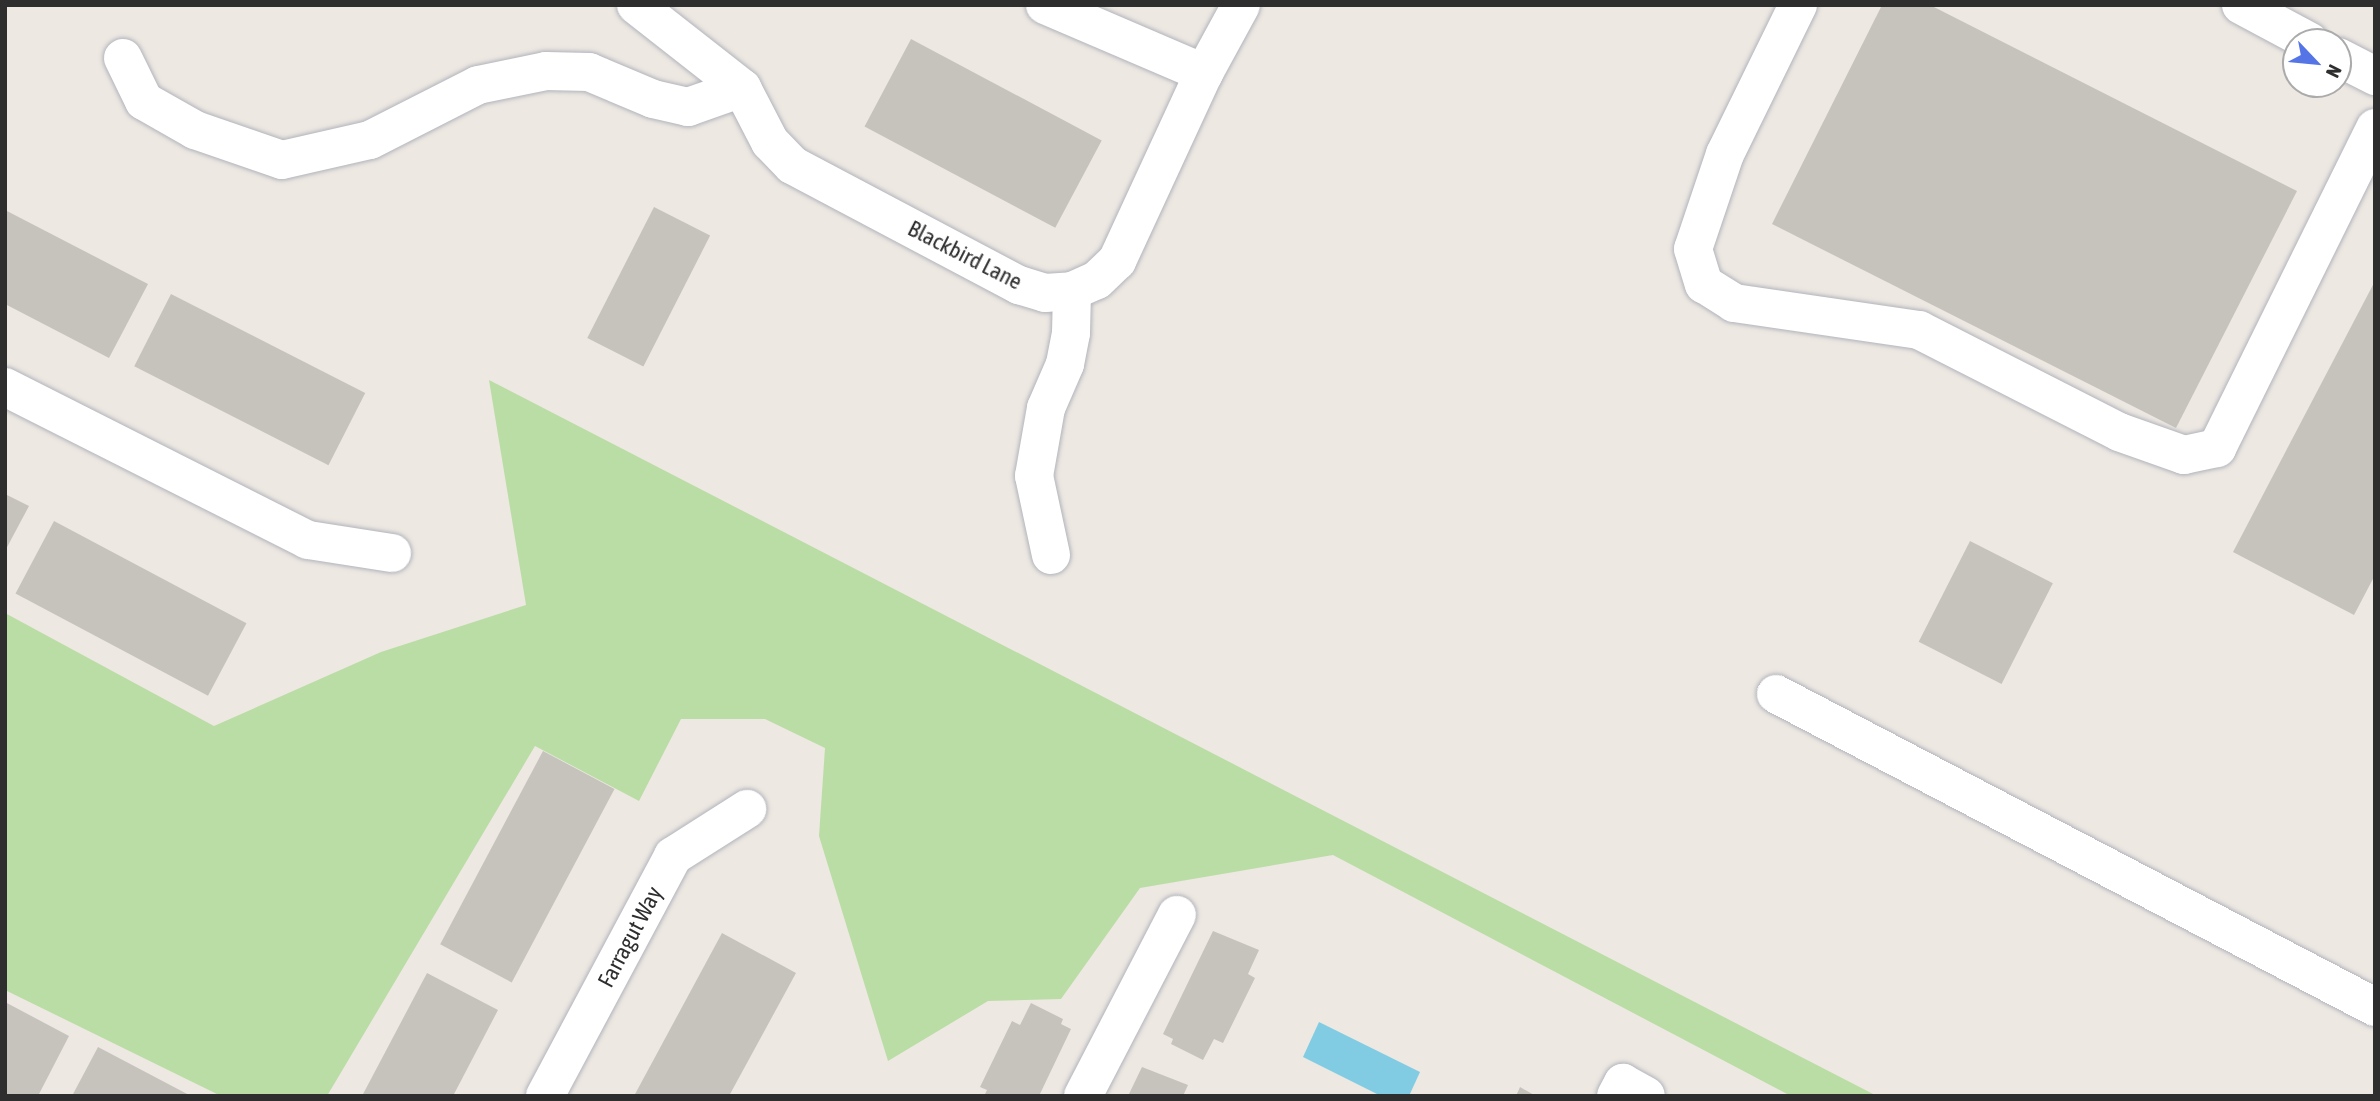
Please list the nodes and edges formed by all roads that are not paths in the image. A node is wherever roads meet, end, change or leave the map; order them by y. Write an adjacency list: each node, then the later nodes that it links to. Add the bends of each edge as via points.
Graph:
1 (636, 5): 11 (street)
2 (1045, 5): 9 (street)
3 (1241, 5): 9 (street, Blackbird Lane)
4 (1798, 5): 12 (street, via 1725,153 1693,249 1704,284 1734,303 1919,330 2119,432 2184,455 2217,449)
5 (2241, 5): 6 (street)
6 (2284, 28)
7 (123, 58): 11 (street, via 144,101 195,130 282,160 370,140 478,85 546,71 589,72 653,99 688,107)
8 (2352, 64): 10 (street)
9 (1204, 73): 13 (street, Blackbird Lane, via 1117,261 1097,280)
10 (2375, 76)
11 (742, 88): 13 (street, Blackbird Lane, via 770,142 792,165 1019,285 1045,293)
12 (2375, 128)
13 (1072, 291): 16 (street, via 1065,364 1046,408 1034,476)
14 (5, 387): 15 (street, via 308,540)
15 (393, 553)
16 (1051, 555)
17 (1776, 694): 20 (street)
18 (747, 809): 21 (street, Farragut Way, via 673,856)
19 (1177, 915): 22 (street)
20 (2375, 1007)
21 (545, 1096)
22 (1083, 1096)
23 (1616, 1096): 24 (street, via 1623,1083)
24 (1646, 1096)

